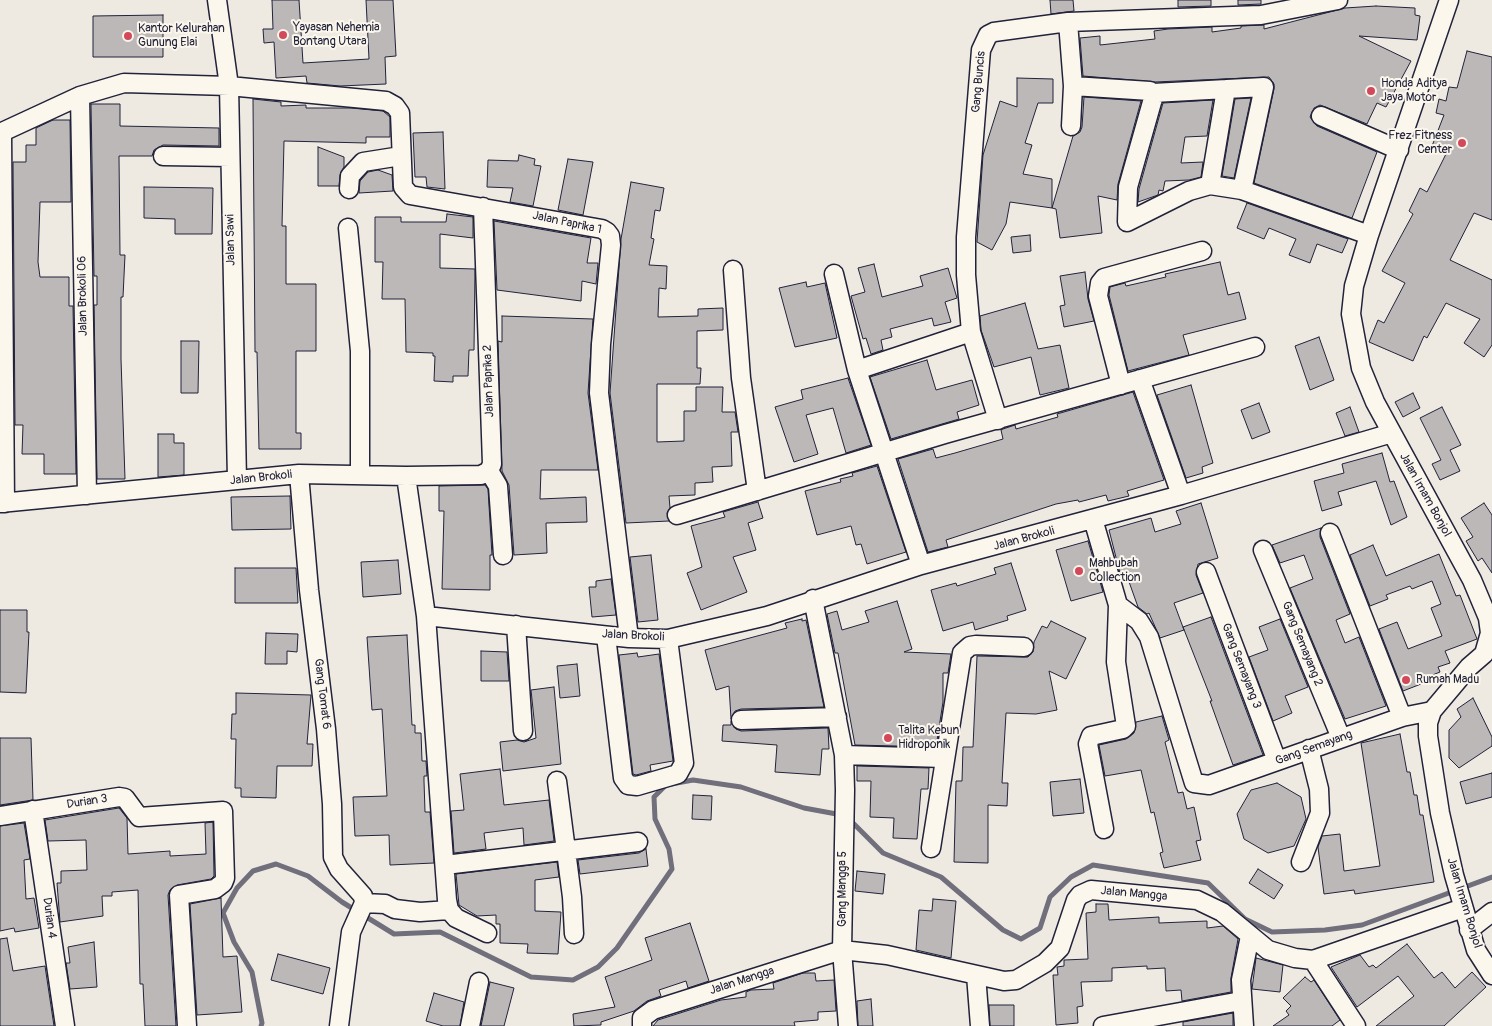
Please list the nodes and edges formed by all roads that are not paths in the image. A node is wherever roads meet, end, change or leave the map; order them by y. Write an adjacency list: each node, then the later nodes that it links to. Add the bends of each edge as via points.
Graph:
1 (1334, 0): 4 (street, Gang Buncis, via 1261,15)
2 (1450, 0): 13 (street, Jalan Imam Bonjol)
3 (219, 1): 5 (street, Jalan Sawi)
4 (1068, 22): 6 (street); 26 (street, Gang Buncis, via 994,32 983,42 966,237)
5 (229, 86): 9 (street, Jalan Paprika 1, via 124,83); 15 (street, Jalan Paprika 1, via 386,101 396,106 400,113); 16 (street, Jalan Sawi)
6 (1073, 86): 8 (street); 11 (street)
7 (1226, 89): 8 (street); 17 (street); 19 (street, via 1261,86 1264,90)
8 (1153, 93): 17 (street, via 1155,98 1128,187 1127,222 1189,191)
9 (80, 96): 12 (street, Jalan Paprika 1); 40 (street, Jalan Brokoli 06)
10 (1322, 116): 13 (street)
11 (1071, 126)
12 (1, 133): 42 (street)
13 (1399, 150): 22 (street, Jalan Imam Bonjol)
14 (163, 156): 16 (street)
15 (401, 156): 18 (street, via 363,162 350,176); 20 (street, Jalan Paprika 1, via 406,193)
16 (230, 157): 38 (street, Jalan Sawi)
17 (1210, 185): 19 (street)
18 (349, 189)
19 (1242, 190): 22 (street)
20 (483, 207): 34 (street, Jalan Paprika 2); 55 (street, Jalan Paprika 1, via 602,229 610,236 599,366 600,393)
21 (348, 228): 36 (street, via 360,351)
22 (1369, 236): 32 (street, Jalan Imam Bonjol, via 1354,286 1351,314 1361,368)
23 (1202, 250): 30 (street, via 1104,278 1100,282 1098,296)
24 (733, 270): 39 (street, via 742,378)
25 (834, 274): 28 (street)
26 (971, 332): 28 (street); 31 (street, Gang Buncis)
27 (1255, 347): 29 (street)
28 (857, 370): 33 (street)
29 (1140, 379): 30 (street); 41 (street)
30 (1121, 385): 31 (street)
31 (998, 420): 33 (street)
32 (1392, 433): 41 (street, Jalan Brokoli); 57 (street, Jalan Imam Bonjol, via 1472,580 1486,611)
33 (885, 452): 39 (street); 48 (street)
34 (490, 471): 37 (street, via 481,475); 47 (street, via 498,486)
35 (299, 474): 36 (street, Jalan Brokoli); 38 (street, Jalan Brokoli); 79 (street, Gang Tomat 6, via 326,729 333,857 339,869 363,896)
36 (360, 475): 37 (street, Jalan Brokoli)
37 (406, 476): 52 (street)
38 (237, 480): 40 (street, Jalan Brokoli)
39 (758, 491): 43 (street)
40 (86, 495): 42 (street, Jalan Brokoli)
41 (1181, 495): 44 (street, Jalan Brokoli)
42 (3, 503)
43 (677, 515)
44 (1093, 520): 48 (street, Jalan Brokoli); 51 (street)
45 (1330, 533): 61 (street)
46 (1263, 550): 64 (street, Gang Semayang 2)
47 (503, 555)
48 (921, 566): 50 (street, Jalan Brokoli)
49 (1206, 572): 68 (street, Gang Semayang 3)
50 (813, 600): 56 (street, Jalan Brokoli, via 767,616); 60 (street, Gang Mangga 5)
51 (1118, 605): 68 (street, Gang Semayang, via 1139,622 1149,637 1191,780 1197,785 1210,785); 72 (street, via 1116,662 1126,726 1091,736 1088,744)
52 (426, 616): 53 (street, Jalan Brokoli); 77 (street)
53 (516, 625): 54 (street, Jalan Brokoli); 63 (street)
54 (606, 636): 55 (street, Jalan Brokoli); 56 (street, via 623,778 628,785 636,786 678,774 684,763)
55 (630, 638): 56 (street, Jalan Brokoli)
56 (668, 639)
57 (1490, 644): 59 (street, Jalan Imam Bonjol)
58 (1024, 647): 67 (street, via 976,646 965,649)
59 (1432, 711): 61 (street, Gang Semayang); 78 (street, Jalan Imam Bonjol, via 1428,736 1440,813)
60 (837, 717): 62 (street); 66 (street, Gang Mangga 5)
61 (1402, 717): 64 (street, Gang Semayang)
62 (741, 720)
63 (523, 731)
64 (1341, 738): 65 (street, Gang Semayang)
65 (1309, 749): 68 (street, Gang Semayang); 76 (street, via 1319,789 1320,813)
66 (844, 755): 67 (street); 86 (street, Gang Mangga 5)
67 (944, 758): 74 (street)
68 (1277, 761)
69 (556, 782): 75 (street)
70 (33, 810): 71 (street, Durian 3); 93 (street, Durian 4); 94 (street, Durian 3, via 118,796 125,798 139,817 221,810 224,813 223,884 215,889 179,895)
71 (0, 816)
72 (1104, 829)
73 (638, 842): 75 (street)
74 (931, 848)
75 (566, 849): 77 (street); 84 (street)
76 (1301, 862)
77 (445, 864): 80 (street)
78 (1462, 904): 82 (street, Jalan Imam Bonjol); 87 (street, Jalan Mangga)
79 (361, 909): 80 (street, via 385,904 420,912); 92 (street, via 351,932)
80 (449, 910): 83 (street, via 456,918)
81 (1492, 912): 82 (street)
82 (1469, 930): 89 (street, Jalan Imam Bonjol, via 1476,950)
83 (487, 933)
84 (574, 934)
85 (1250, 936): 87 (street, Jalan Mangga, via 1268,950); 88 (street, Jalan Mangga, via 1222,912 1197,900 1091,890 1076,900 1060,948 1045,963 1016,980); 91 (street, via 1242,970)
86 (842, 950): 88 (street, Jalan Mangga, via 887,955); 96 (street, Jalan Mangga, via 653,1010 642,1018); 97 (street, Gang Mangga 5)
87 (1313, 960): 101 (street)
88 (976, 975): 98 (street)
89 (1492, 975)
90 (479, 982): 95 (street)
91 (1242, 1001): 99 (street); 100 (street)
92 (342, 1025)
93 (64, 1026)
94 (188, 1026)
95 (470, 1026)
96 (642, 1026)
97 (848, 1026)
98 (980, 1026)
99 (1103, 1026)
100 (1244, 1026)
101 (1356, 1026)

